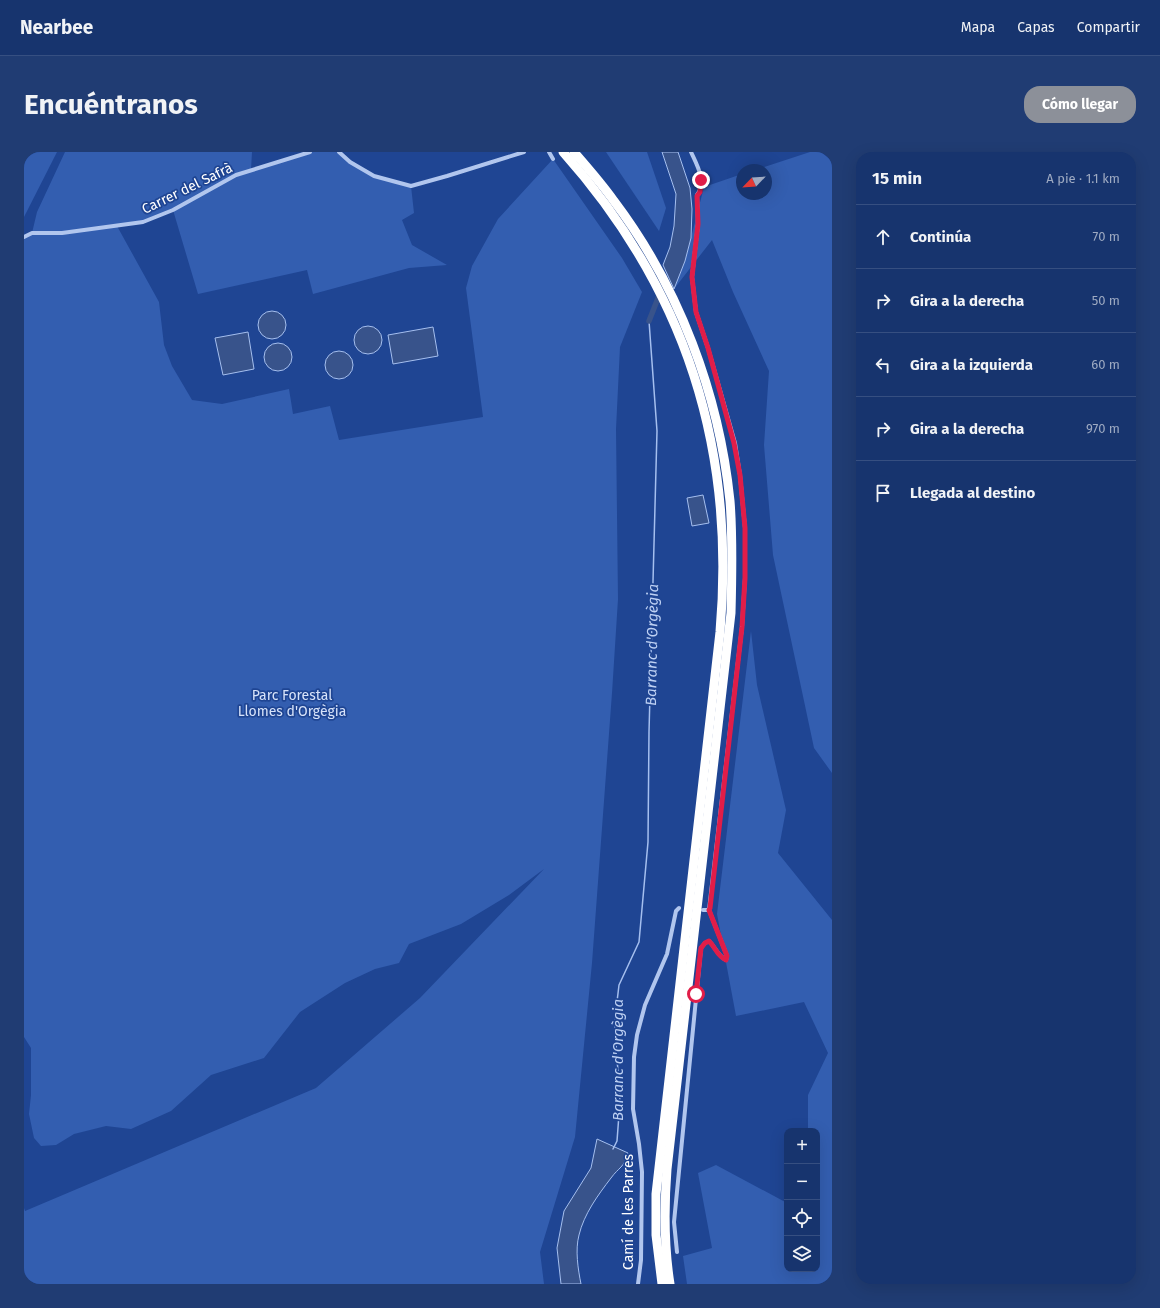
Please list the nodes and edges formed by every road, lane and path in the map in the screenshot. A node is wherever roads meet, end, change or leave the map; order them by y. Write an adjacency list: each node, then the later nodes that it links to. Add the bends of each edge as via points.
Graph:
1 (310, 152): 11 (street, Carrer del Safrà, via 236,175 173,210 143,222 69,232 32,233)
2 (339, 152): 9 (street, via 350,162 374,176 411,186)
3 (513, 152): 9 (street)
4 (524, 152): 9 (street)
5 (549, 152): 10 (street)
6 (563, 152): 12 (highway, via 611,211 639,254)
7 (574, 152): 12 (highway, via 633,228)
8 (692, 152): 16 (street, via 701,180 697,196 698,224 692,277 696,312 734,443 745,528 742,627)
9 (508, 157)
10 (553, 159)
11 (24, 237)
12 (654, 271): 13 (highway)
13 (666, 294): 19 (highway, via 697,384 710,432 719,490 724,562 720,632 656,1194 656,1235); 20 (highway, via 686,330 700,366 718,431 730,500 733,571 726,659 667,1169 664,1224)
14 (679, 908): 18 (street, Camí de les Parres, via 676,911 667,954 645,1004 634,1057 633,1109 642,1172 641,1260)
15 (703, 910): 16 (street)
16 (709, 910): 17 (street, via 727,956 726,960 719,957 709,941 701,948 675,1215)
17 (677, 1252)
18 (638, 1284)
19 (662, 1284)
20 (670, 1284)

